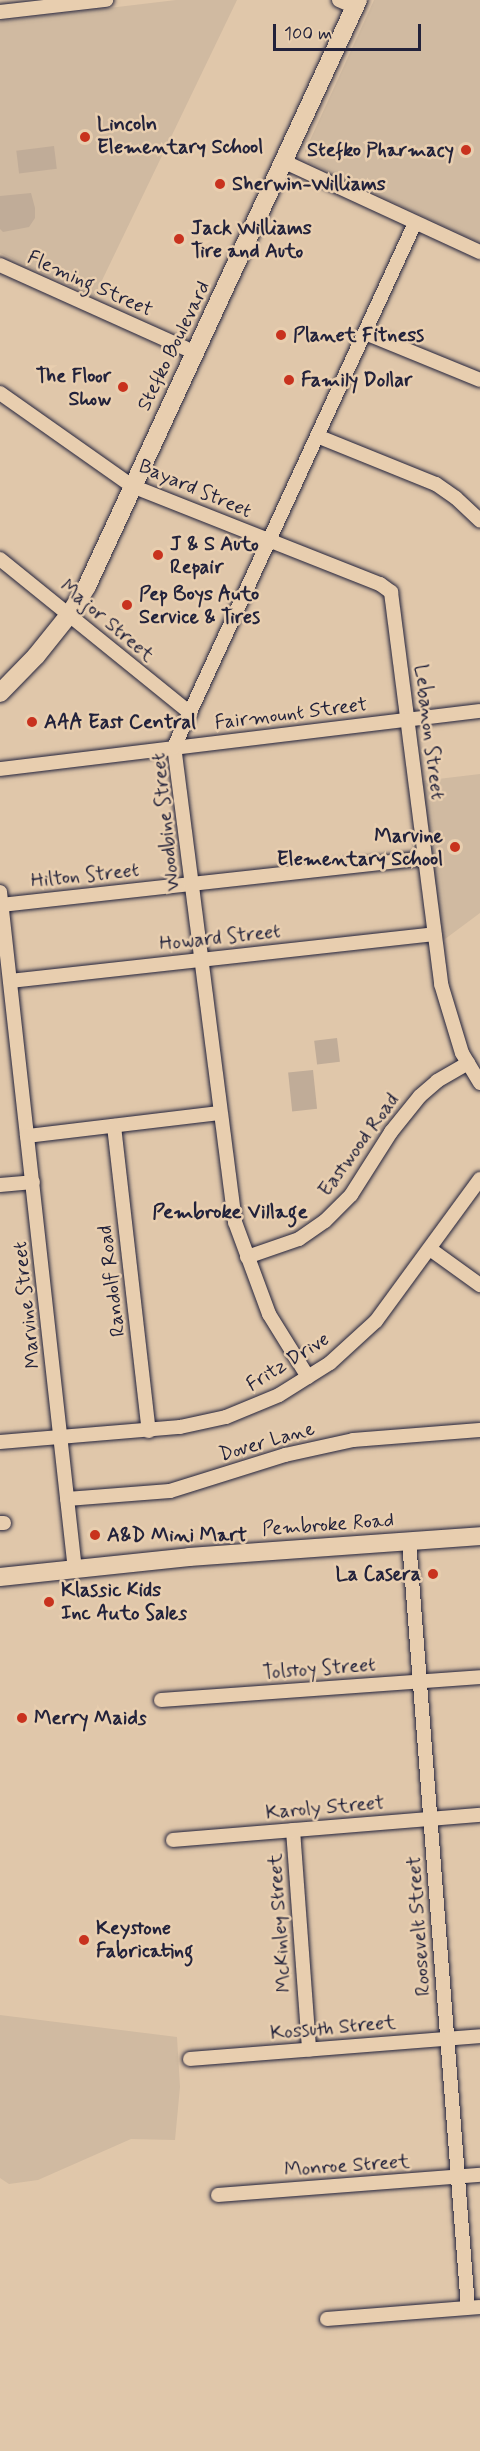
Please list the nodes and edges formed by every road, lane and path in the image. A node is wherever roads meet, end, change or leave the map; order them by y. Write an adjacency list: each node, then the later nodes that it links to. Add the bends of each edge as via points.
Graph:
1 (106, 0): 3 (street)
2 (351, 2): 5 (main road, Stefko Boulevard)
3 (54, 3): 4 (street)
4 (0, 12)
5 (285, 162): 6 (street); 10 (main road, Stefko Boulevard)
6 (415, 223): 7 (street); 9 (street, Woodbine Street)
7 (480, 252)
8 (0, 265): 10 (street, Fleming Street)
9 (365, 333): 11 (street); 13 (street, Woodbine Street)
10 (196, 353): 14 (main road, Stefko Boulevard)
11 (480, 380)
12 (0, 393): 14 (street, Bayard Street)
13 (317, 436): 15 (street, via 436,484); 16 (street, Woodbine Street)
14 (132, 486): 16 (street, Bayard Street); 19 (main road, Stefko Boulevard, via 87,586)
15 (480, 520)
16 (269, 540): 18 (street, Bayard Street, via 380,584); 22 (street, Woodbine Street)
17 (0, 559): 19 (street, Major Street)
18 (391, 592): 23 (street, Lebanon Street)
19 (69, 615): 20 (main road, Stefko Boulevard); 22 (street, Major Street)
20 (0, 693)
21 (480, 711): 23 (street, Fairmount Street)
22 (190, 713): 24 (street, Woodbine Street)
23 (407, 720): 24 (street, Fairmount Street); 26 (street, Lebanon Street)
24 (174, 747): 25 (street, Fairmount Street); 27 (street, Woodbine Street)
25 (0, 770)
26 (424, 858): 27 (street, Hilton Street); 29 (street, Lebanon Street)
27 (192, 883): 28 (street, Hilton Street); 30 (street, Woodbine Street)
28 (1, 899): 31 (street, Marvine Street)
29 (434, 934): 30 (street, Howard Street); 32 (street, Lebanon Street, via 443,997)
30 (201, 959): 31 (street, Howard Street); 34 (street, Woodbine Street)
31 (10, 981): 36 (street, Marvine Street)
32 (468, 1063): 33 (street, Lebanon Street); 41 (street, Eastwood Road, via 420,1096 391,1132 351,1195 325,1221 299,1239)
33 (480, 1083)
34 (219, 1113): 35 (street); 41 (street, Woodbine Street, via 234,1214)
35 (114, 1126): 36 (street); 44 (street, Randolf Road)
36 (27, 1136): 38 (street, Marvine Street)
37 (480, 1179): 40 (street, Fritz Drive)
38 (33, 1182): 39 (street); 46 (street, Marvine Street)
39 (0, 1185)
40 (430, 1249): 42 (street); 43 (street, Fritz Drive, via 376,1322)
41 (247, 1257): 43 (street, Woodbine Street, via 269,1314)
42 (480, 1285)
43 (308, 1377): 44 (street, Fritz Drive, via 279,1395 226,1417)
44 (149, 1431): 46 (street, Fritz Drive)
45 (480, 1431): 48 (street, Dover Lane, via 335,1443 170,1491)
46 (61, 1438): 47 (street, Fritz Drive); 48 (street, Marvine Street)
47 (0, 1442)
48 (68, 1499): 51 (street, Marvine Street)
49 (480, 1536): 50 (main road, Pembroke Road)
50 (409, 1541): 51 (main road, Pembroke Road, via 189,1557); 54 (street, Roosevelt Street)
51 (75, 1570): 52 (main road, Pembroke Road)
52 (0, 1577)
53 (480, 1677): 54 (street, Tolstoy Street)
54 (419, 1681): 55 (street, Tolstoy Street); 57 (street, Roosevelt Street)
55 (161, 1700)
56 (480, 1815): 57 (street, Karoly Street)
57 (431, 1819): 58 (street, Karoly Street); 61 (street, Roosevelt Street)
58 (293, 1830): 59 (street, Karoly Street); 62 (street, McKinley Street)
59 (174, 1840)
60 (480, 2036): 61 (street, Kossuth Street)
61 (447, 2038): 62 (street, Kossuth Street); 65 (street, Roosevelt Street)
62 (309, 2049): 63 (street, Kossuth Street)
63 (190, 2058)
64 (480, 2175): 65 (street, Monroe Street)
65 (458, 2177): 66 (street, Monroe Street); 67 (street, Roosevelt Street)
66 (218, 2195)
67 (474, 2307): 68 (street)
68 (327, 2319)

